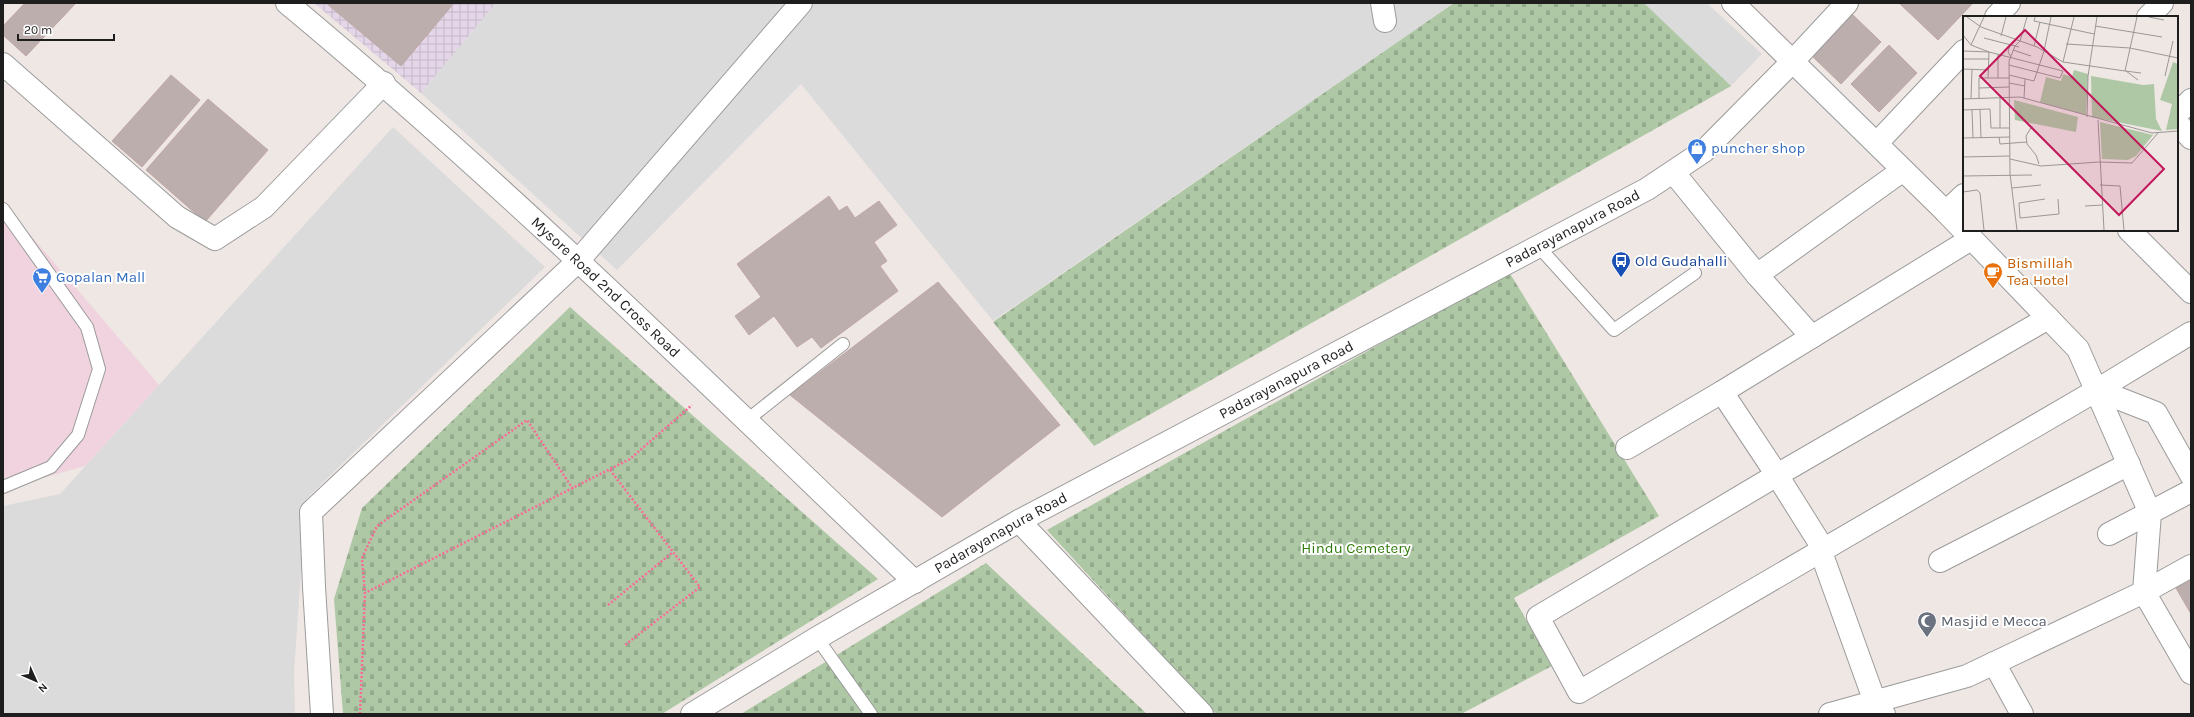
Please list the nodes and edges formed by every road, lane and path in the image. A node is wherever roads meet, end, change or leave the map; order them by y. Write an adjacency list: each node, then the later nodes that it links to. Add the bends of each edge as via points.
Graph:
1 (287, 3): 12 (street, Mysore Road 2nd Cross Road)
2 (801, 3): 28 (street)
3 (1733, 3): 10 (street)
4 (1847, 3): 10 (street, Padarayanapura Road)
5 (2009, 3): 7 (street)
6 (2162, 3): 8 (street)
7 (1997, 16)
8 (2149, 16)
9 (1963, 52): 17 (street)
10 (1793, 61): 17 (street); 19 (street, Padarayanapura Road, via 1704,151)
11 (3, 64): 12 (street, via 177,217 215,239 264,207)
12 (384, 83): 28 (street, Mysore Road 2nd Cross Road)
13 (2191, 100): 14 (street)
14 (2178, 113)
15 (2178, 125): 16 (street)
16 (2191, 138)
17 (1877, 143): 18 (street)
18 (1904, 170): 22 (street); 30 (street)
19 (1674, 173): 27 (street, Padarayanapura Road); 30 (street)
20 (1963, 196): 22 (street)
21 (3, 209): 45 (lane, via 87,327 99,369 78,435 51,468)
22 (1946, 212): 23 (street)
23 (1963, 230)
24 (1964, 231): 26 (street)
25 (2129, 231): 31 (street)
26 (1971, 239): 32 (street); 34 (street)
27 (1538, 246): 29 (lane, via 1614,330); 49 (street, Padarayanapura Road)
28 (578, 261): 36 (street, Mysore Road 2nd Cross Road); 64 (street, via 311,512)
29 (1695, 273)
30 (1757, 275): 34 (street)
31 (2191, 292)
32 (2048, 318): 37 (street, via 2078,349); 43 (street)
33 (2191, 333): 37 (street)
34 (1812, 337): 38 (street)
35 (843, 344): 39 (lane)
36 (712, 388): 39 (street, Mysore Road 2nd Cross Road); 42 (path, via 630,459)
37 (2097, 390): 41 (street); 44 (street, via 2156,413); 51 (street)
38 (1722, 392): 40 (street); 43 (street)
39 (746, 421): 55 (street, Mysore Road 2nd Cross Road)
40 (1627, 448)
41 (2129, 464): 48 (street); 53 (street)
42 (610, 470): 46 (path); 52 (path)
43 (1777, 475): 51 (street); 51 (street, via 1538,617 1579,692)
44 (2191, 475)
45 (3, 487)
46 (573, 488): 57 (path, via 365,593); 57 (path, via 527,420 377,526 362,558)
47 (2191, 491): 48 (street)
48 (2150, 513): 50 (street); 56 (street)
49 (1019, 521): 55 (street, Padarayanapura Road); 68 (street)
50 (2109, 534)
51 (1824, 550): 63 (street, via 1822,552)
52 (673, 552): 58 (path); 60 (path, via 700,587)
53 (1940, 561)
54 (2191, 566): 56 (street)
55 (915, 582): 59 (street, Padarayanapura Road)
56 (2144, 592): 61 (street); 62 (street)
57 (365, 596): 65 (path)
58 (608, 605)
59 (817, 638): 66 (street, Padarayanapura Road); 67 (lane)
60 (625, 645)
61 (1994, 663): 63 (street, via 1967,676); 70 (street)
62 (2191, 673)
63 (1880, 708): 69 (street)
64 (322, 714)
65 (360, 714)
66 (692, 714)
67 (871, 714)
68 (1202, 714)
69 (1830, 714)
70 (2022, 714)

